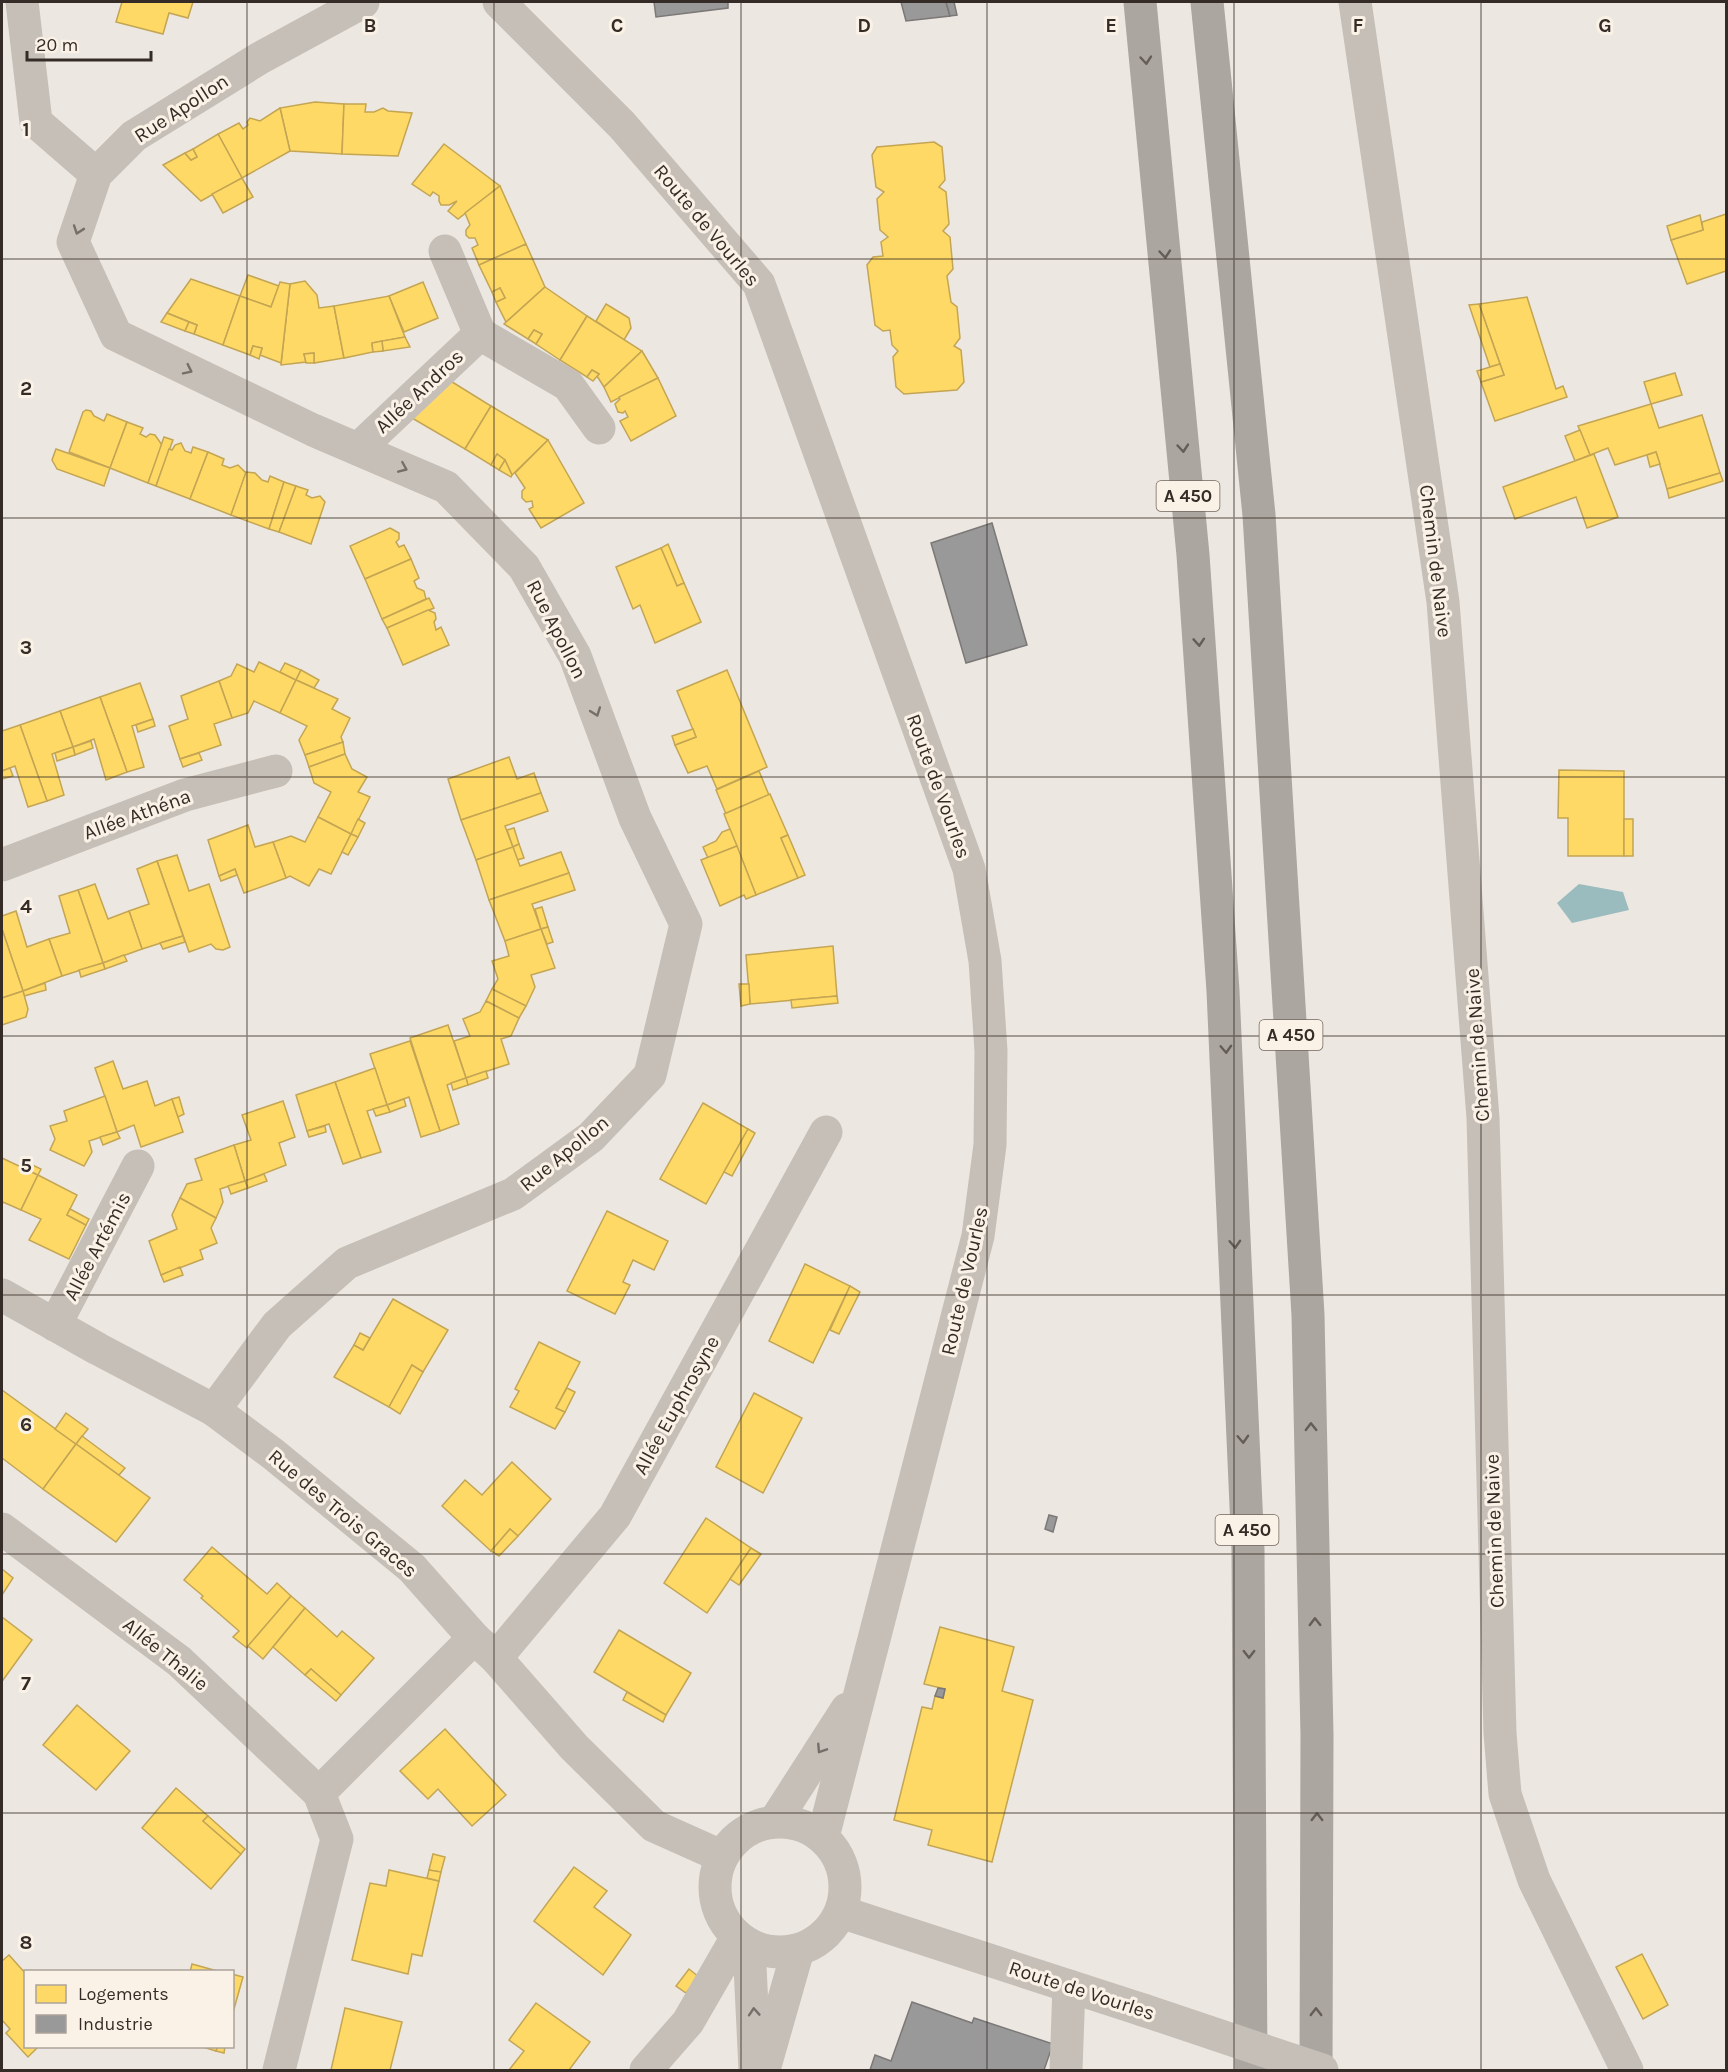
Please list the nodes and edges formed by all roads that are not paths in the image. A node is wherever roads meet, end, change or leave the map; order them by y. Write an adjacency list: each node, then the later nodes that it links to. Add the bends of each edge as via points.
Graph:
1 (22, 2): 7 (street, via 36,122)
2 (363, 2): 7 (street, Rue Apollon, via 260,58 135,136)
3 (499, 2): 21 (street, Route de Vourles, via 622,125 759,284 969,869 986,961 992,1051 990,1145 980,1225)
4 (1140, 2): 35 (highway, A 450, one-way to 35, via 1193,555 1223,990 1248,1550)
5 (1207, 2): 36 (highway, A 450, one-way to 5, via 1317,1735 1308,1315 1259,515)
6 (1355, 2): 38 (street, Chemin de Naive, via 1443,602 1483,1118 1500,1733 1505,1794 1534,1880)
7 (96, 174): 11 (street, Rue Apollon, one-way to 11, via 73,242 116,335)
8 (445, 251): 9 (street, Allée Andros)
9 (480, 334): 10 (street, Allée Andros, via 568,385); 11 (street, Allée Andros)
10 (599, 428)
11 (358, 449): 18 (street, Rue Apollon, one-way to 18, via 446,487 524,567 575,656 635,818 686,924 650,1075 591,1137 513,1194 347,1263 277,1325)
12 (276, 771): 13 (street, Allée Athéna, via 185,795)
13 (2, 865)
14 (826, 1132): 20 (street, Allée Euphrosyne, via 615,1516)
15 (138, 1166): 17 (street, Allée Artémis)
16 (2, 1295): 17 (street, Rue des Trois Graces)
17 (55, 1325): 18 (street, Rue des Trois Graces)
18 (214, 1410): 20 (street, Rue des Trois Graces, via 412,1568)
19 (2, 1529): 22 (street, Allée Thalie, via 179,1661)
20 (485, 1648): 22 (street); 25 (street, Rue des Trois Graces, via 574,1747 654,1826)
21 (864, 1682): 23 (street, Route de Vourles, one-way to 23); 24 (street, Route de Vourles)
22 (319, 1793): 30 (street, Allée Thalie, via 337,1839)
23 (775, 1821): 24 (street, via 809,1827); 25 (street, via 753,1826)
24 (823, 1837): 26 (street, via 837,1852 844,1872)
25 (721, 1856): 27 (street, via 715,1877 715,1899 723,1920)
26 (841, 1912): 28 (street, via 816,1942); 29 (street, Route de Vourles)
27 (743, 1941): 28 (street, via 765,1951); 31 (street, via 688,2022); 32 (street, one-way to 27)
28 (798, 1950): 33 (street)
29 (1070, 1986): 34 (street); 37 (street, Route de Vourles, bridge)
30 (279, 2070)
31 (646, 2070)
32 (755, 2070)
33 (763, 2070)
34 (1066, 2070)
35 (1251, 2070)
36 (1316, 2070)
37 (1322, 2070)
38 (1627, 2070)

